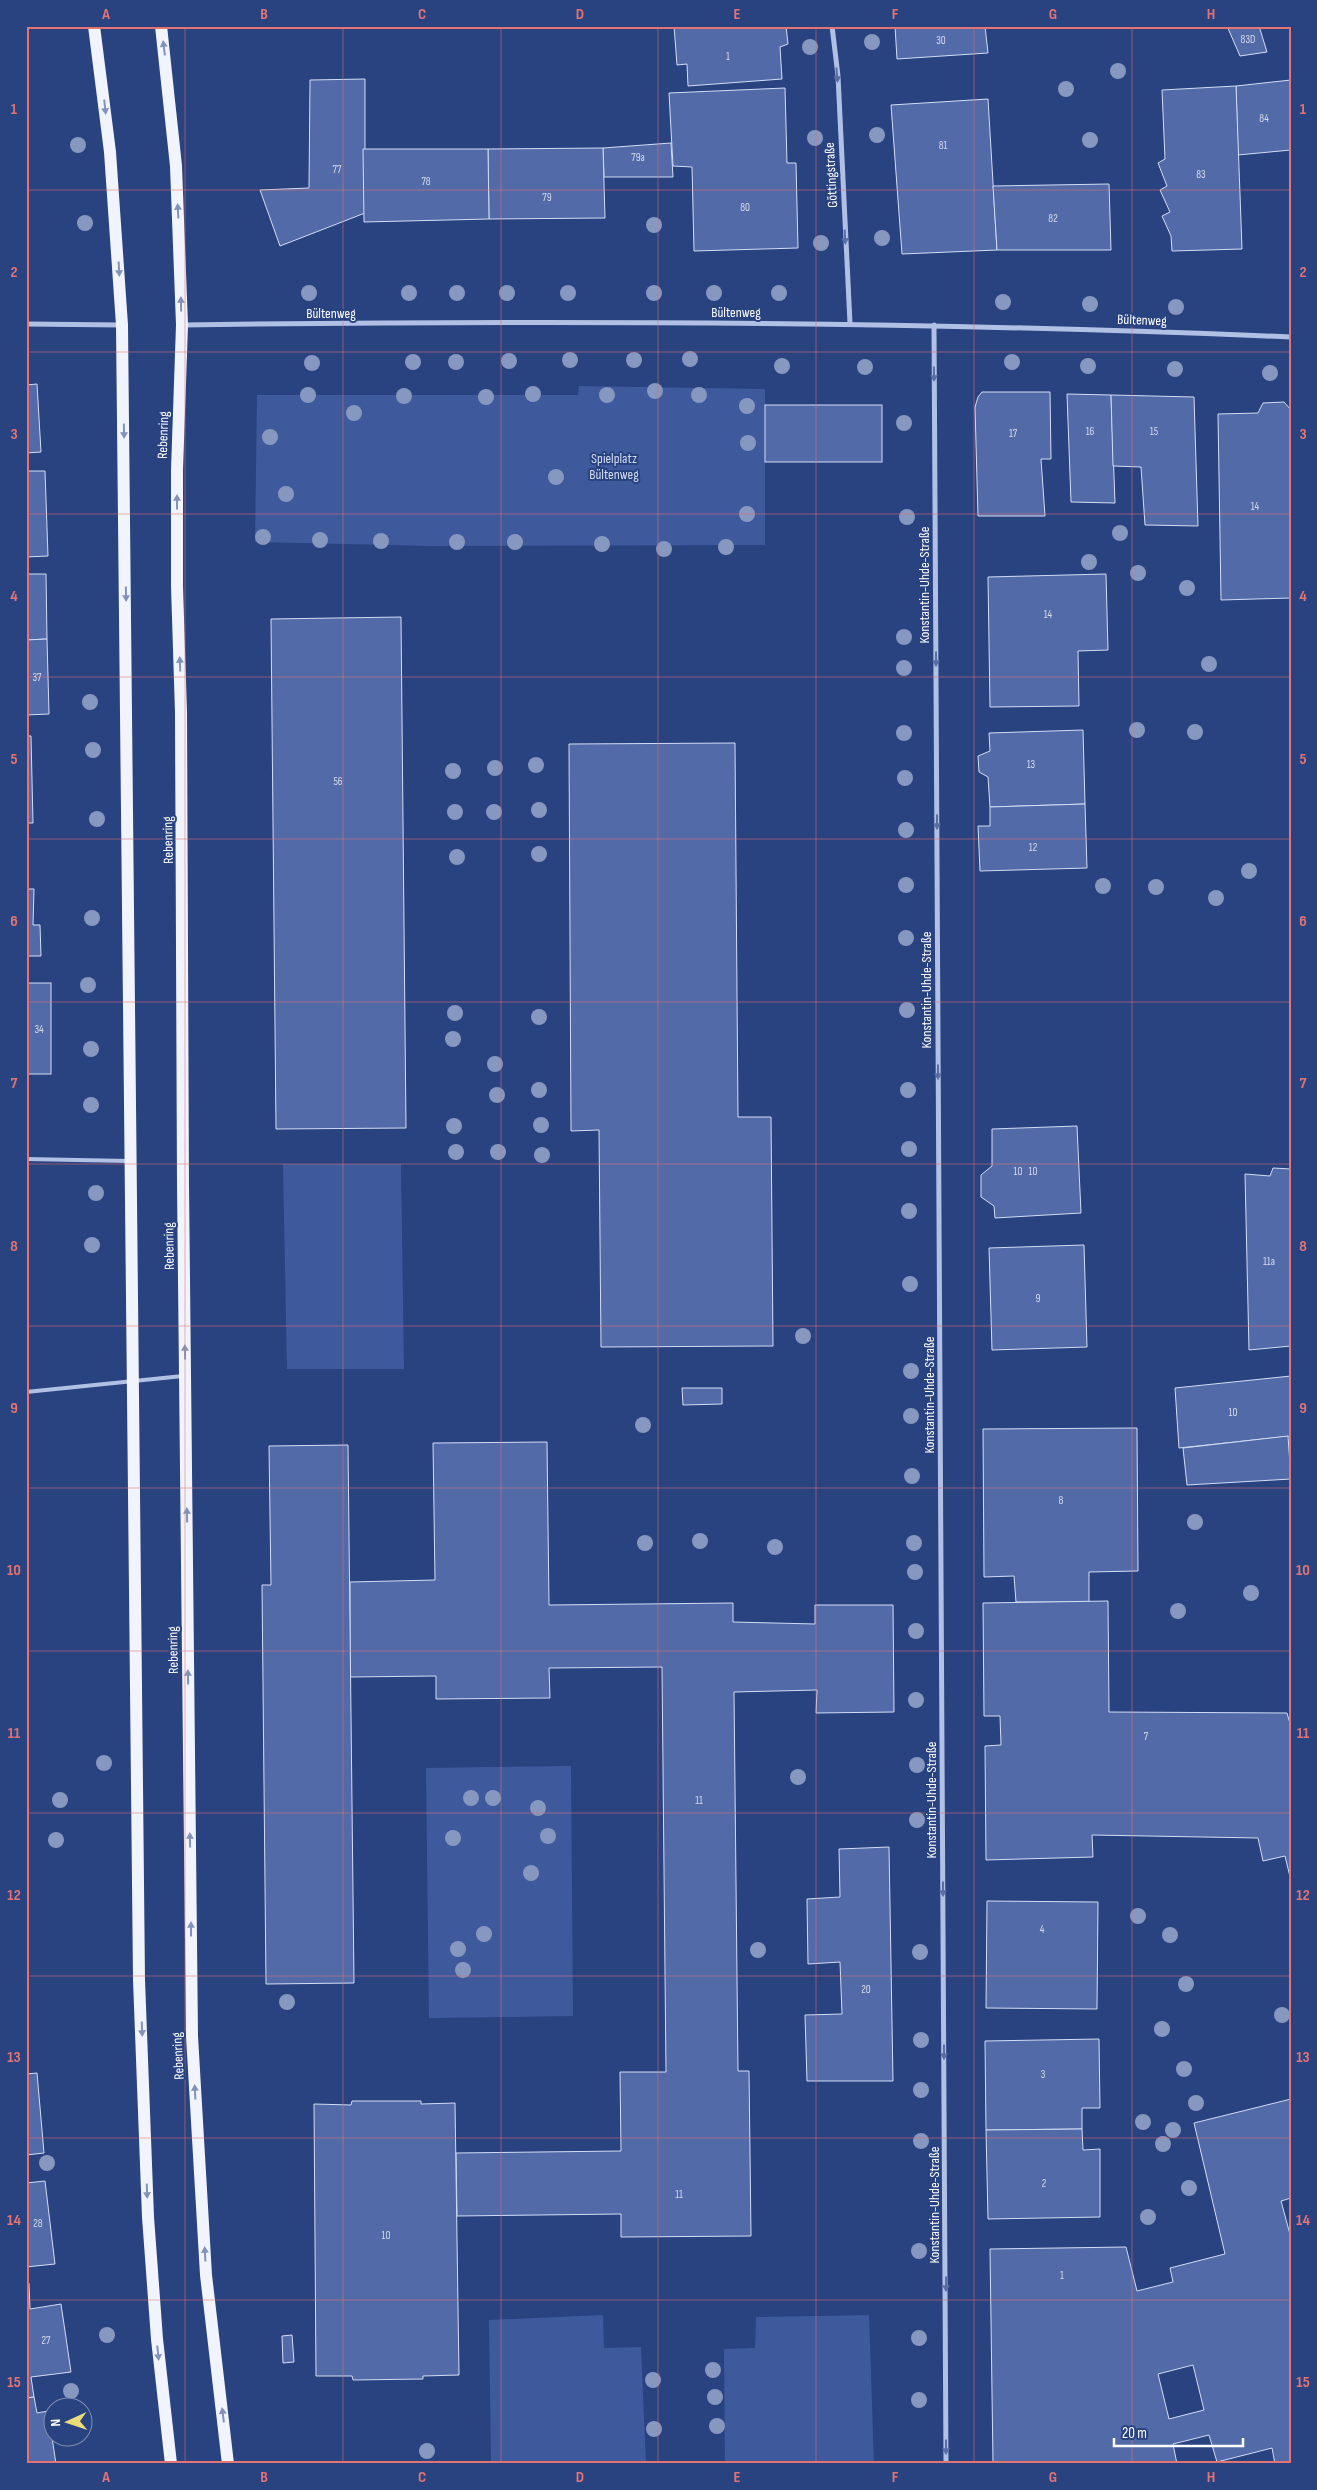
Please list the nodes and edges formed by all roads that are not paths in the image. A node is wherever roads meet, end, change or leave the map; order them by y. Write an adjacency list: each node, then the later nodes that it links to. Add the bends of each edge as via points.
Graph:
1 (94, 26): 6 (main road, one-way to 6, via 110,152)
2 (161, 26): 7 (main road, Rebenring, one-way to 2, via 176,166)
3 (832, 26): 4 (street, Göttingstraße, one-way to 4, via 838,76)
4 (850, 323): 7 (street, Bültenweg); 8 (street, Bültenweg)
5 (26, 324): 6 (street)
6 (122, 325): 11 (main road, one-way to 11)
7 (182, 325): 12 (main road, Rebenring, one-way to 7, via 182,732 177,586)
8 (934, 326): 9 (street, Bültenweg); 17 (street, Konstantin-Uhde-Straße, one-way to 17)
9 (1291, 337)
10 (26, 1159): 11 (lane)
11 (132, 1161): 13 (main road)
12 (185, 1376): 13 (lane); 16 (main road, Rebenring, one-way to 12, via 206,2275 192,2036)
13 (132, 1381): 14 (lane); 15 (main road, one-way to 15, via 140,1980 148,2217)
14 (26, 1392)
15 (171, 2464)
16 (228, 2464)
17 (946, 2464)

